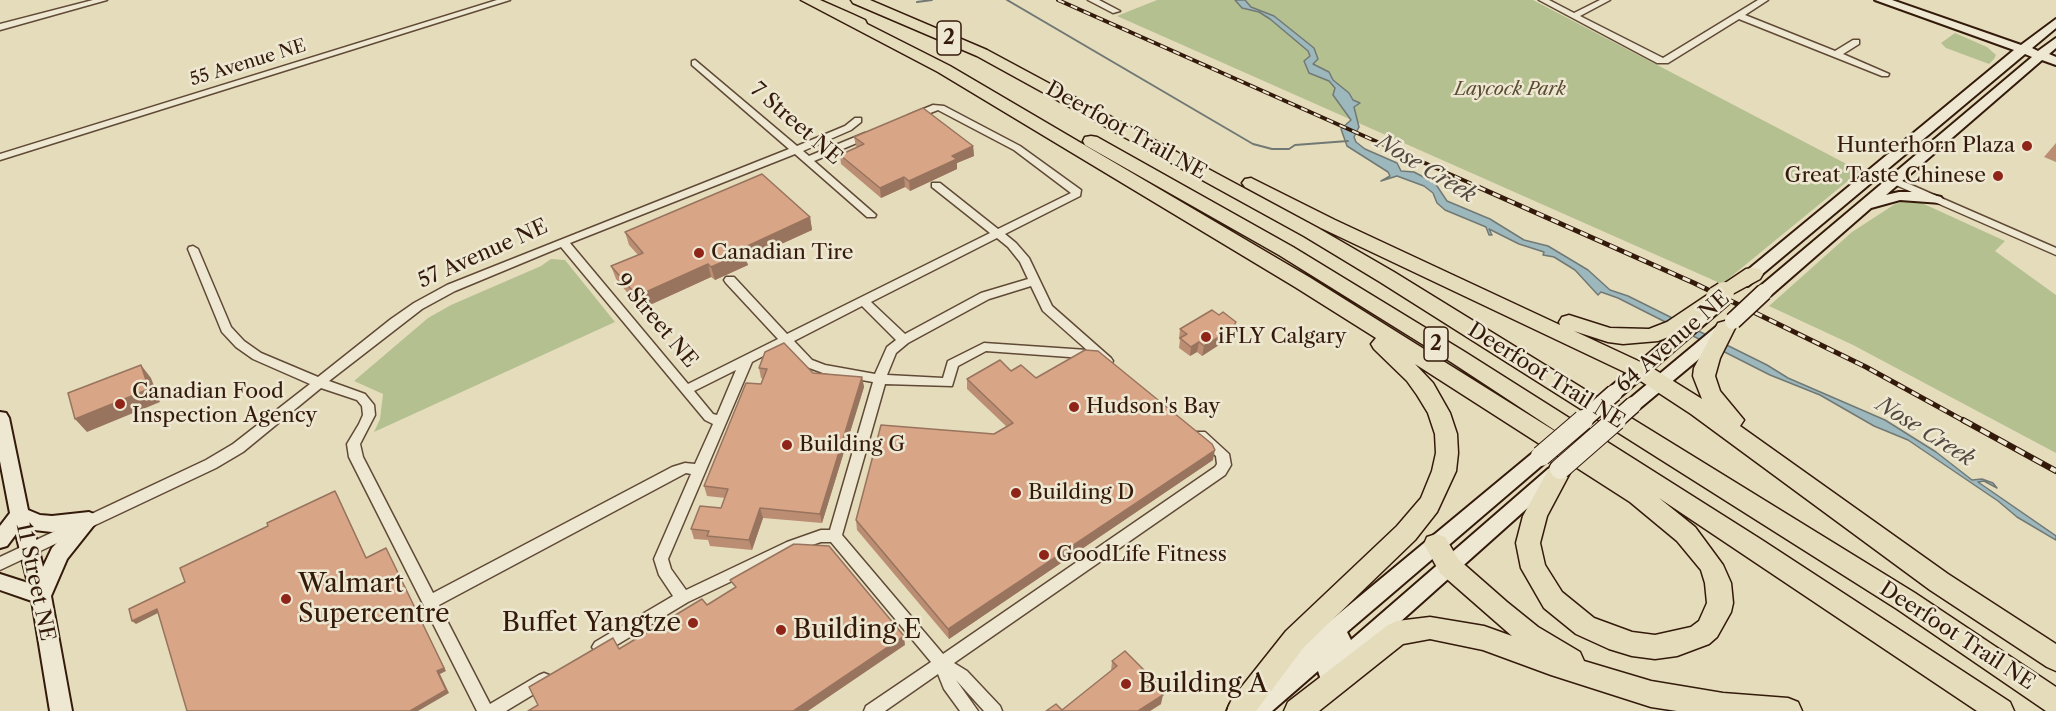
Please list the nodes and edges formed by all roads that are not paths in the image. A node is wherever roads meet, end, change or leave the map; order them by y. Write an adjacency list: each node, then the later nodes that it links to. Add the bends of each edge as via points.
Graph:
1 (103, 0): 14 (street)
2 (506, 0): 32 (street, 55 Avenue NE)
3 (808, 0): 9 (highway, Deerfoot Trail NE / 2)
4 (1092, 0): 10 (street)
5 (1543, 0): 11 (street)
6 (1606, 0): 11 (street)
7 (1764, 0): 12 (street)
8 (1881, 0): 15 (main road)
9 (856, 5): 27 (highway, Deerfoot Trail NE / 2, via 982,53); 40 (highway, via 855,24 944,69); 93 (highway, Deerfoot Trail NE / 2, via 1286,251 1487,376)
10 (1116, 11)
11 (1574, 16): 12 (street, via 1665,61)
12 (1739, 16): 19 (street)
13 (2056, 22): 18 (main road, 64 Avenue NE)
14 (0, 27)
15 (1987, 39): 18 (main road); 18 (main road, via 2018,42); 23 (main road)
16 (1856, 42): 19 (street)
17 (2054, 47): 20 (main road, 64 Avenue NE)
18 (2024, 48): 20 (main road); 23 (main road, 64 Avenue NE)
19 (1837, 54): 26 (street)
20 (2037, 57): 21 (main road); 24 (main road); 25 (main road, 64 Avenue NE)
21 (2056, 61)
22 (695, 63): 31 (street, 7 Street NE)
23 (2006, 63): 34 (main road, 64 Avenue NE)
24 (2056, 69): 25 (main road)
25 (2022, 70): 35 (main road, 64 Avenue NE)
26 (1885, 74)
27 (1035, 81): 45 (highway, via 1050,83 1328,224); 82 (highway, Deerfoot Trail NE / 2, via 1387,277 1896,595)
28 (858, 120): 31 (street, 57 Avenue NE)
29 (904, 120): 41 (street, via 941,108 1017,148 1076,190 1076,194)
30 (882, 129): 33 (street)
31 (796, 150): 33 (street, 7 Street NE); 42 (street, 57 Avenue NE)
32 (0, 157)
33 (808, 160): 39 (street, 7 Street NE)
34 (1877, 173): 35 (street); 48 (main road, 64 Avenue NE)
35 (1893, 180): 37 (street); 38 (main road, 64 Avenue NE)
36 (936, 185): 41 (street)
37 (1936, 200): 38 (main road, via 1899,196); 44 (street)
38 (1862, 207): 50 (main road, 64 Avenue NE, bridge)
39 (871, 215)
40 (1192, 215): 64 (highway, via 1539,431 1658,510 1696,544 1715,573 1720,603 1708,629 1677,644 1632,644 1585,626 1553,600 1533,567 1528,543 1535,516); 83 (highway, via 1389,351 1425,389 1446,434 1444,471 1430,505 1295,639)
41 (997, 233): 47 (street, via 1019,253); 49 (street)
42 (563, 242): 58 (street, 57 Avenue NE, via 451,288 418,306); 59 (street, 9 Street NE)
43 (193, 249): 58 (street, via 226,329 240,344 257,356)
44 (2056, 252)
45 (1428, 269): 48 (highway, via 1597,333 1623,337 1650,336 1674,327); 56 (highway)
46 (730, 280): 51 (street)
47 (1034, 281): 52 (street, via 985,296); 53 (street, via 1047,308)
48 (1731, 290): 56 (main road, 64 Avenue NE)
49 (862, 301): 51 (street); 52 (street)
50 (1729, 324): 56 (main road, 64 Avenue NE); 67 (highway, via 1705,368 1706,384 1715,401 1727,416)
51 (785, 340): 54 (street); 57 (street, via 816,367)
52 (904, 340): 57 (street, via 891,350)
53 (1100, 355): 55 (street); 57 (street, via 984,347 952,364 948,383)
54 (747, 359): 59 (street); 61 (street)
55 (1116, 369)
56 (1650, 376): 64 (main road, 64 Avenue NE, bridge, via 1633,405); 67 (highway); 71 (main road, 64 Avenue NE, bridge, via 1614,393 1541,456)
57 (880, 379): 68 (street)
58 (320, 383): 66 (street, 57 Avenue NE, via 258,433 211,464); 76 (street, via 361,397 368,405 369,415 353,444 356,457)
59 (686, 390): 61 (street, 9 Street NE, via 709,417)
60 (0, 418): 65 (main road, 11 Street NE)
61 (720, 422): 63 (street)
62 (1189, 427): 79 (street, via 1222,454 1224,465 1220,471)
63 (700, 469): 75 (street, via 661,559 664,571); 76 (street, via 677,471)
64 (1560, 469): 71 (main road, 64 Avenue NE)
65 (20, 514): 66 (main road, via 37,523); 69 (main road); 70 (main road, 11 Street NE)
66 (89, 520): 70 (street, 57 Avenue NE); 74 (main road, via 59,554)
67 (1857, 524): 78 (highway)
68 (835, 536): 75 (street, via 821,536 792,546); 79 (street)
69 (0, 540)
70 (29, 551): 72 (street, 57 Avenue NE); 74 (main road, 11 Street NE)
71 (1443, 555): 81 (highway, via 1529,635); 83 (main road, 64 Avenue NE, via 1390,582 1356,626); 90 (main road, 64 Avenue NE)
72 (0, 564)
73 (0, 582): 74 (main road)
74 (41, 596): 84 (main road, 11 Street NE)
75 (683, 598): 77 (street)
76 (430, 602): 85 (street)
77 (582, 658)
78 (2056, 659)
79 (941, 663): 87 (street); 88 (street, via 949,684); 89 (street, via 962,676)
80 (562, 669): 86 (street)
81 (1600, 678): 91 (highway, via 1484,638 1430,628 1397,633); 92 (highway, via 1680,700)
82 (2056, 702)
83 (1245, 710)
84 (61, 711)
85 (485, 711)
86 (492, 711)
87 (872, 711)
88 (969, 711)
89 (994, 711)
90 (1285, 711)
91 (1298, 711)
92 (1788, 711)
93 (2000, 711)

